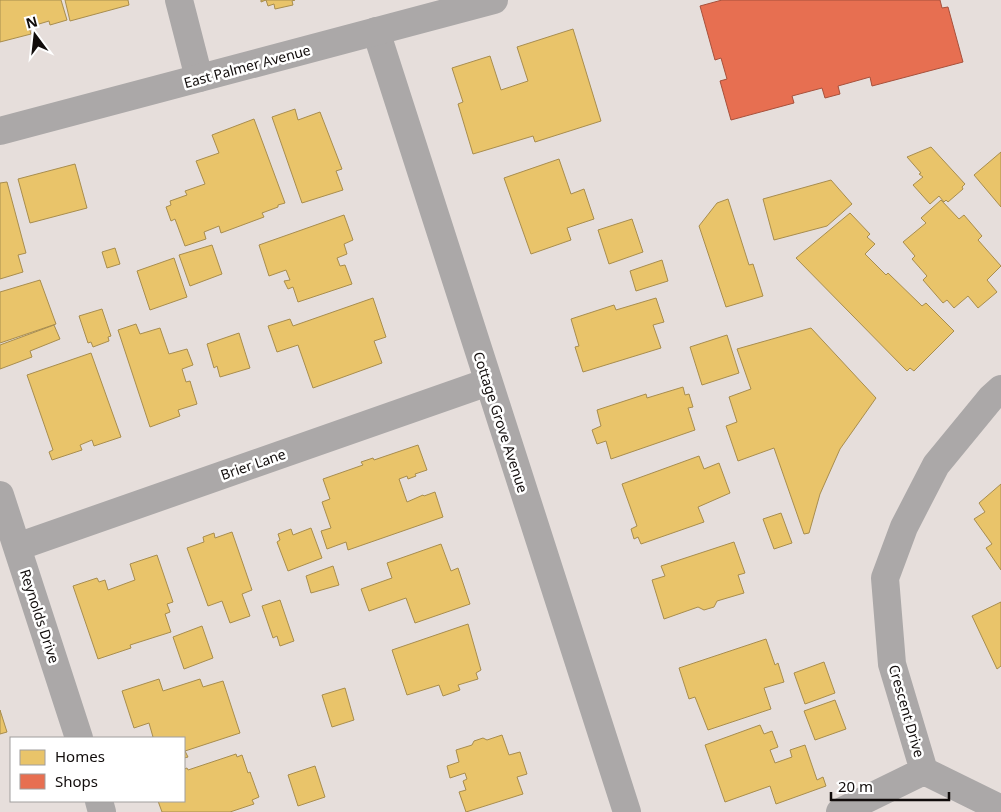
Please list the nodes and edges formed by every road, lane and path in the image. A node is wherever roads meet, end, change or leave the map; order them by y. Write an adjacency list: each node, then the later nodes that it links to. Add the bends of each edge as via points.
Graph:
1 (179, 0): 4 (street)
2 (494, 0): 3 (street, East Palmer Avenue)
3 (376, 31): 4 (street, East Palmer Avenue); 6 (street, Cottage Grove Avenue)
4 (200, 78): 5 (street, East Palmer Avenue)
5 (0, 131)
6 (488, 382): 9 (street, Brier Lane); 13 (street, Cottage Grove Avenue)
7 (1001, 389): 11 (street, Crescent Drive, via 990,398 936,465 904,527 886,578 892,664)
8 (0, 495): 9 (street, Reynolds Drive)
9 (17, 547): 10 (street, Reynolds Drive)
10 (79, 737)
11 (924, 771): 12 (street, Crescent Drive); 14 (street)
12 (1001, 811)
13 (627, 812)
14 (840, 812)

